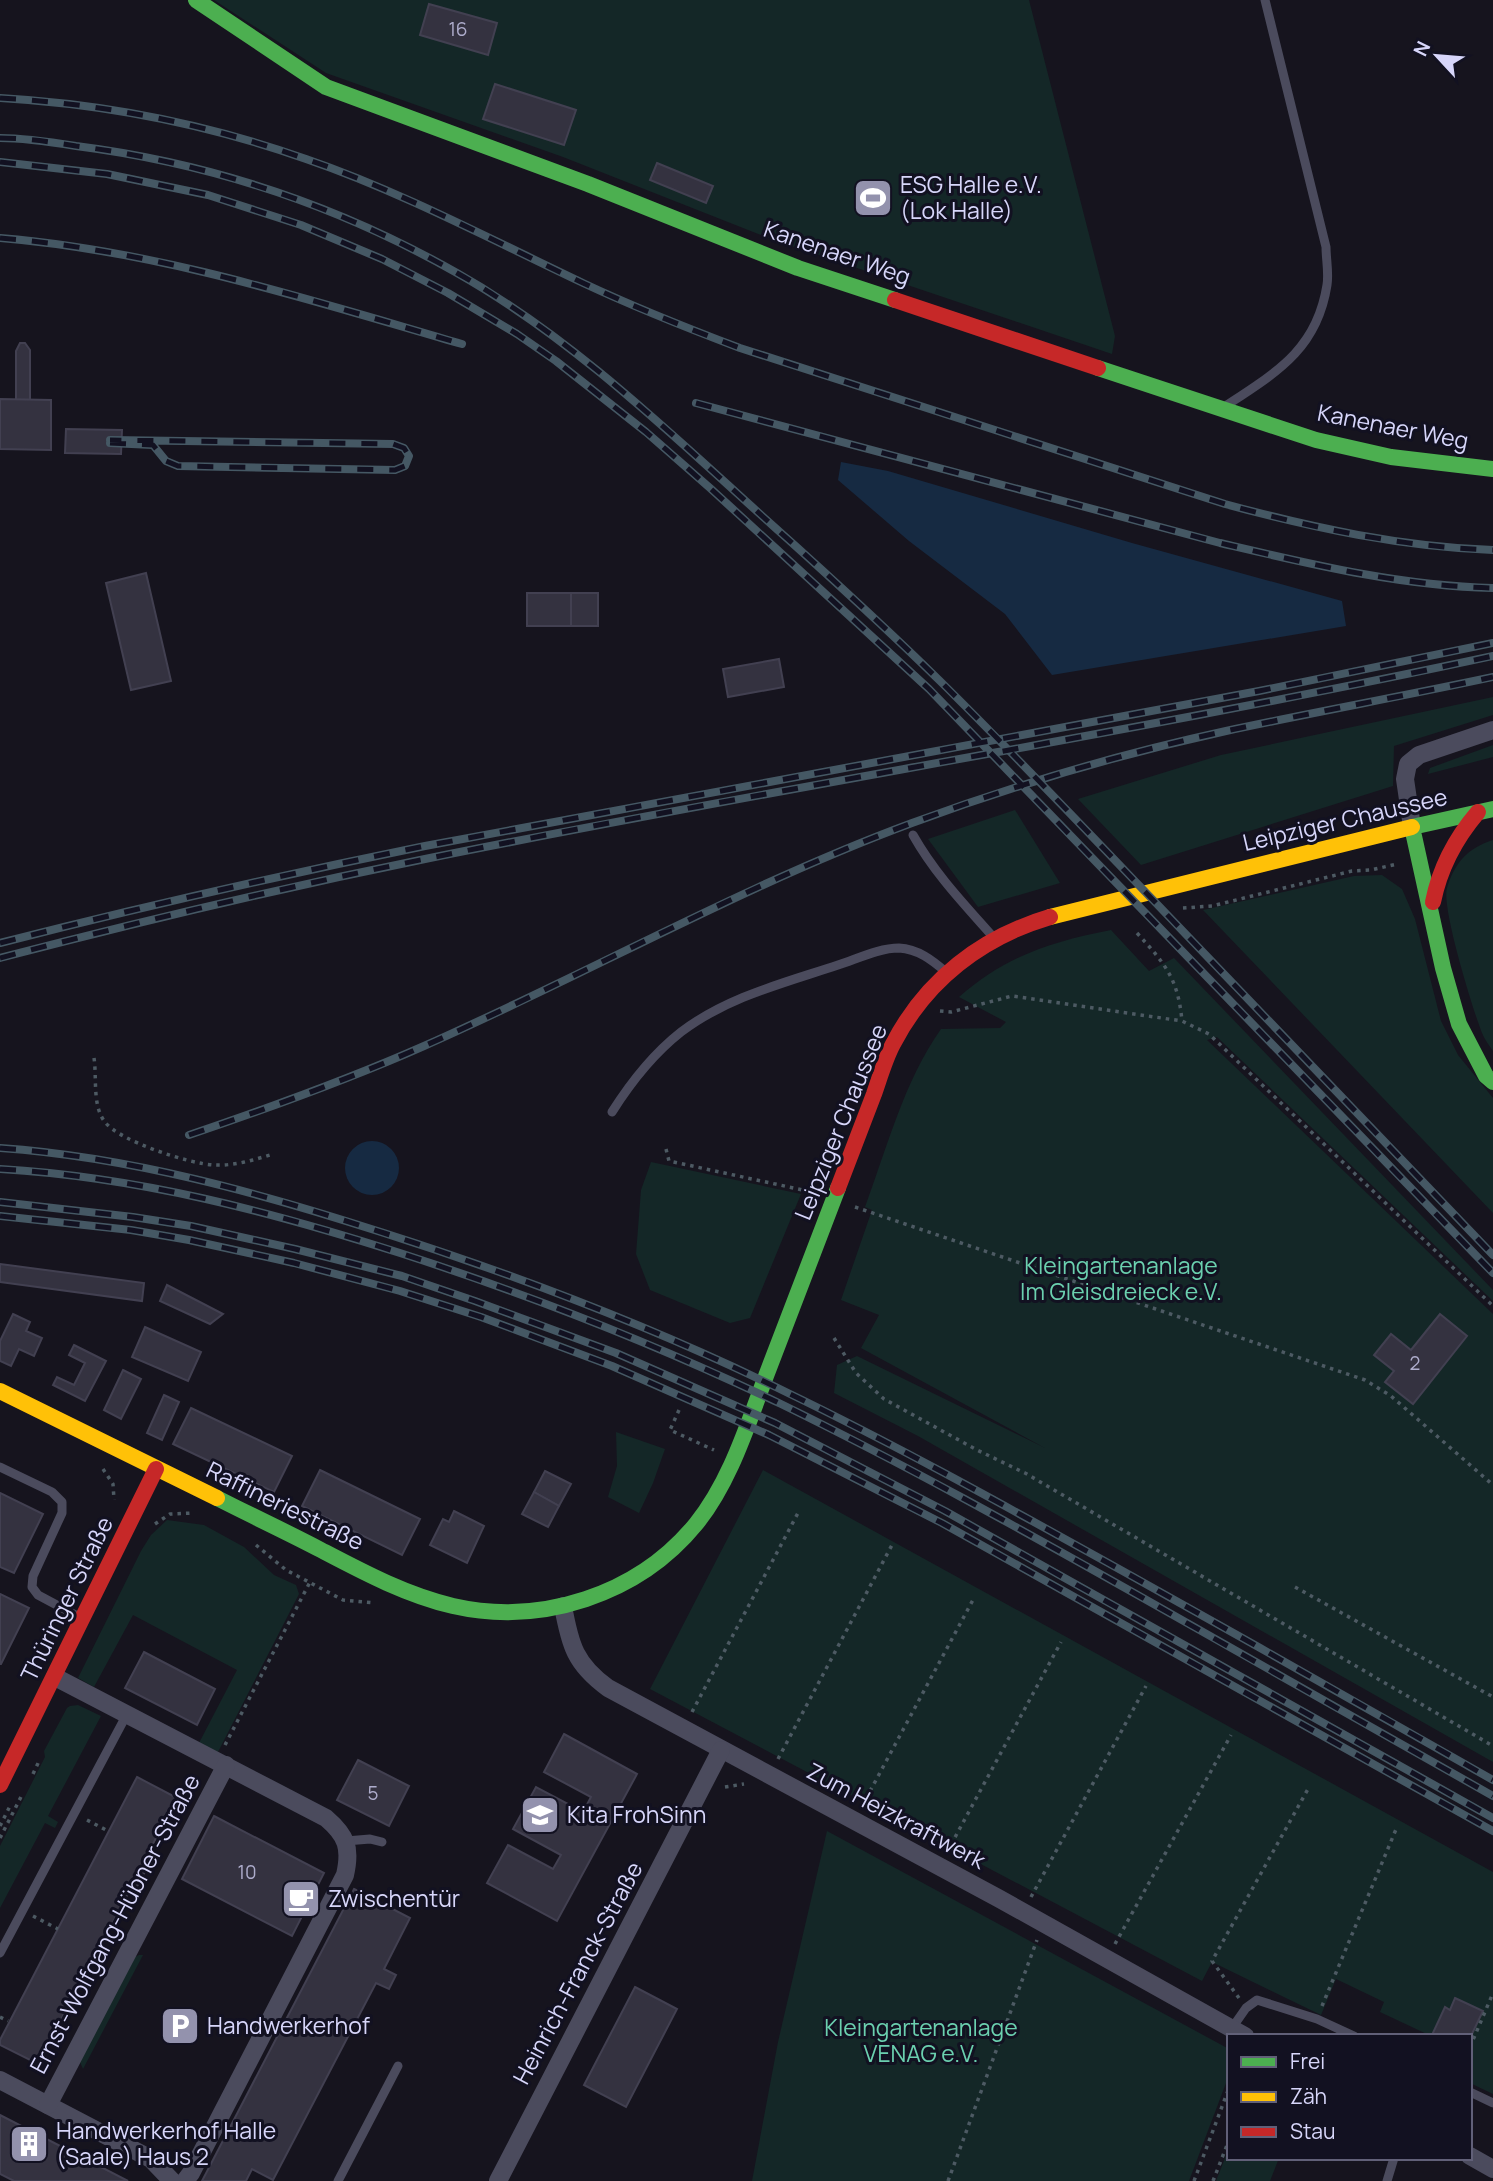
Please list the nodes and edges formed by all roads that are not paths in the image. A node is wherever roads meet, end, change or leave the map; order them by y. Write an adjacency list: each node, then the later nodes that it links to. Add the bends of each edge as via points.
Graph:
1 (196, 0): 3 (main road, Kanenaer Weg, via 326,87 798,268)
2 (1265, 0): 3 (lane, via 1326,247 1327,284 1319,317 1303,347)
3 (1223, 408): 4 (main road, Kanenaer Weg, via 1329,443 1391,457)
4 (1493, 469)
5 (1493, 730): 7 (street, via 1419,755 1408,764 1405,779)
6 (1486, 811): 7 (main road, Leipziger Chaussee); 9 (main road, via 1458,835 1443,861)
7 (1412, 827): 9 (main road); 10 (main road, Leipziger Chaussee, via 1100,904)
8 (913, 835): 10 (lane, via 943,881)
9 (1431, 911): 12 (main road, via 1459,1024)
10 (995, 939): 11 (main road, Leipziger Chaussee)
11 (947, 974): 13 (lane, via 924,955 900,948 754,993 682,1032 647,1064); 17 (main road, Leipziger Chaussee, via 916,1006 892,1046 740,1446 714,1497 695,1525 656,1562 598,1596)
12 (1493, 1082)
13 (612, 1112)
14 (0, 1391): 16 (main road, Raffineriestraße)
15 (0, 1467): 18 (lane, via 52,1492 62,1502 62,1513 32,1587 38,1595)
16 (156, 1469): 17 (main road, Raffineriestraße, via 431,1600 506,1612); 18 (main road, Thüringer Straße)
17 (563, 1606): 21 (street, Zum Heizkraftwerk, via 571,1645 591,1676)
18 (82, 1618): 19 (main road, Thüringer Straße)
19 (55, 1678): 20 (street); 23 (main road, Thüringer Straße)
20 (127, 1714): 22 (street); 26 (lane)
21 (722, 1750): 27 (street, Zum Heizkraftwerk); 40 (street, Heinrich-Franck-Straße)
22 (226, 1765): 24 (street, via 326,1818); 33 (street, Ernst-Wolfgang-Hübner-Straße)
23 (0, 1786)
24 (346, 1841): 25 (lane); 38 (street, via 345,1875)
25 (382, 1842)
26 (0, 1952)
27 (1238, 2032): 28 (lane, via 1246,2008 1257,2000)
28 (1350, 2034)
29 (398, 2066): 39 (lane)
30 (0, 2080): 33 (street)
31 (1472, 2093): 32 (lane)
32 (1493, 2104)
33 (48, 2105): 37 (street, via 151,2159)
34 (1472, 2158): 36 (street)
35 (1393, 2160): 41 (lane)
36 (1493, 2169)
37 (172, 2181)
38 (185, 2181)
39 (338, 2181)
40 (498, 2181)
41 (1387, 2181)

